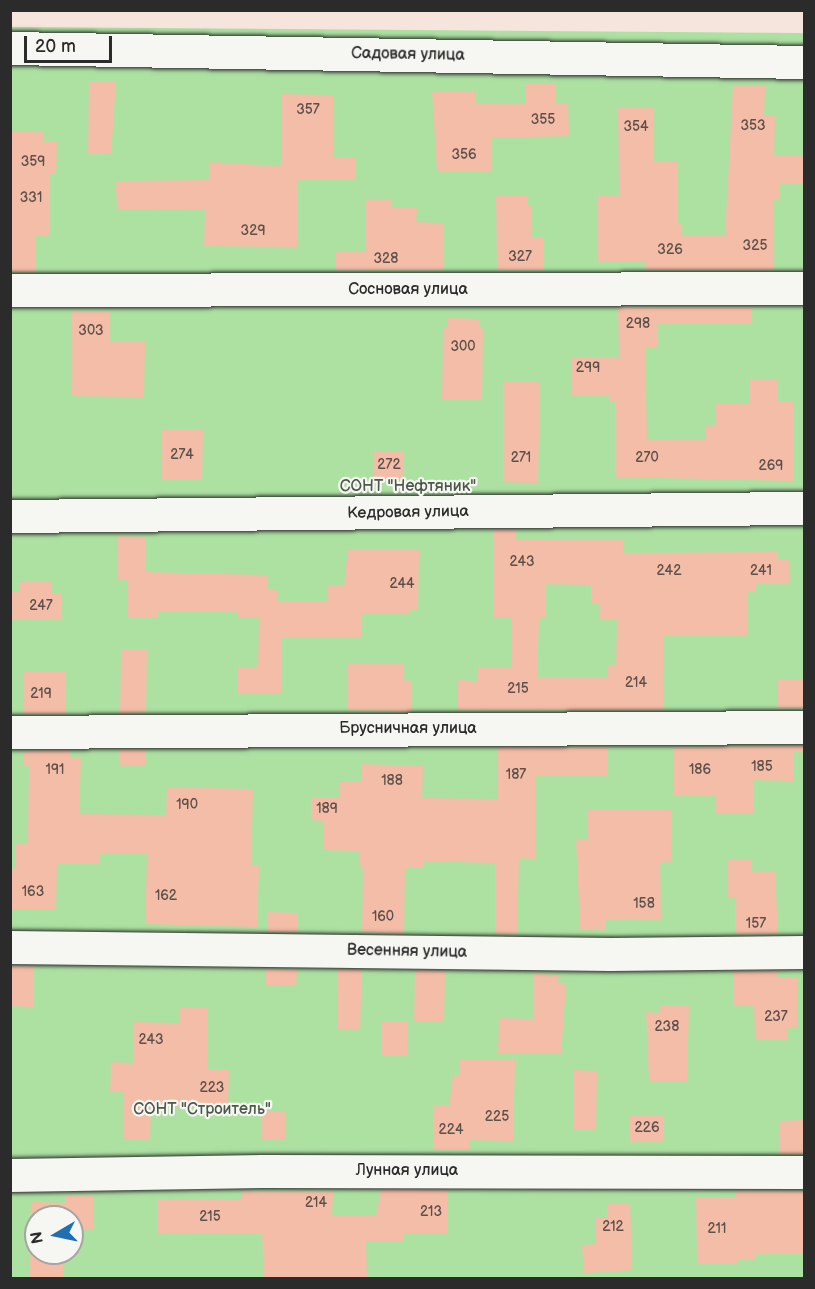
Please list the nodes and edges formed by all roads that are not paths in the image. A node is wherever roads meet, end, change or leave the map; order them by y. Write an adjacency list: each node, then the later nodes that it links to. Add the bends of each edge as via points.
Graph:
1 (10, 48): 2 (street, Садовая улица)
2 (804, 62)
3 (804, 288): 4 (street, Сосновая улица)
4 (10, 290)
5 (804, 508): 6 (street, Кедровая улица)
6 (10, 516)
7 (804, 727): 8 (street, Брусничная улица)
8 (10, 732)
9 (10, 947): 10 (street, Весенняя улица, via 610,954)
10 (804, 952)
11 (804, 1172): 12 (street, Лунная улица, via 262,1171)
12 (10, 1175)

